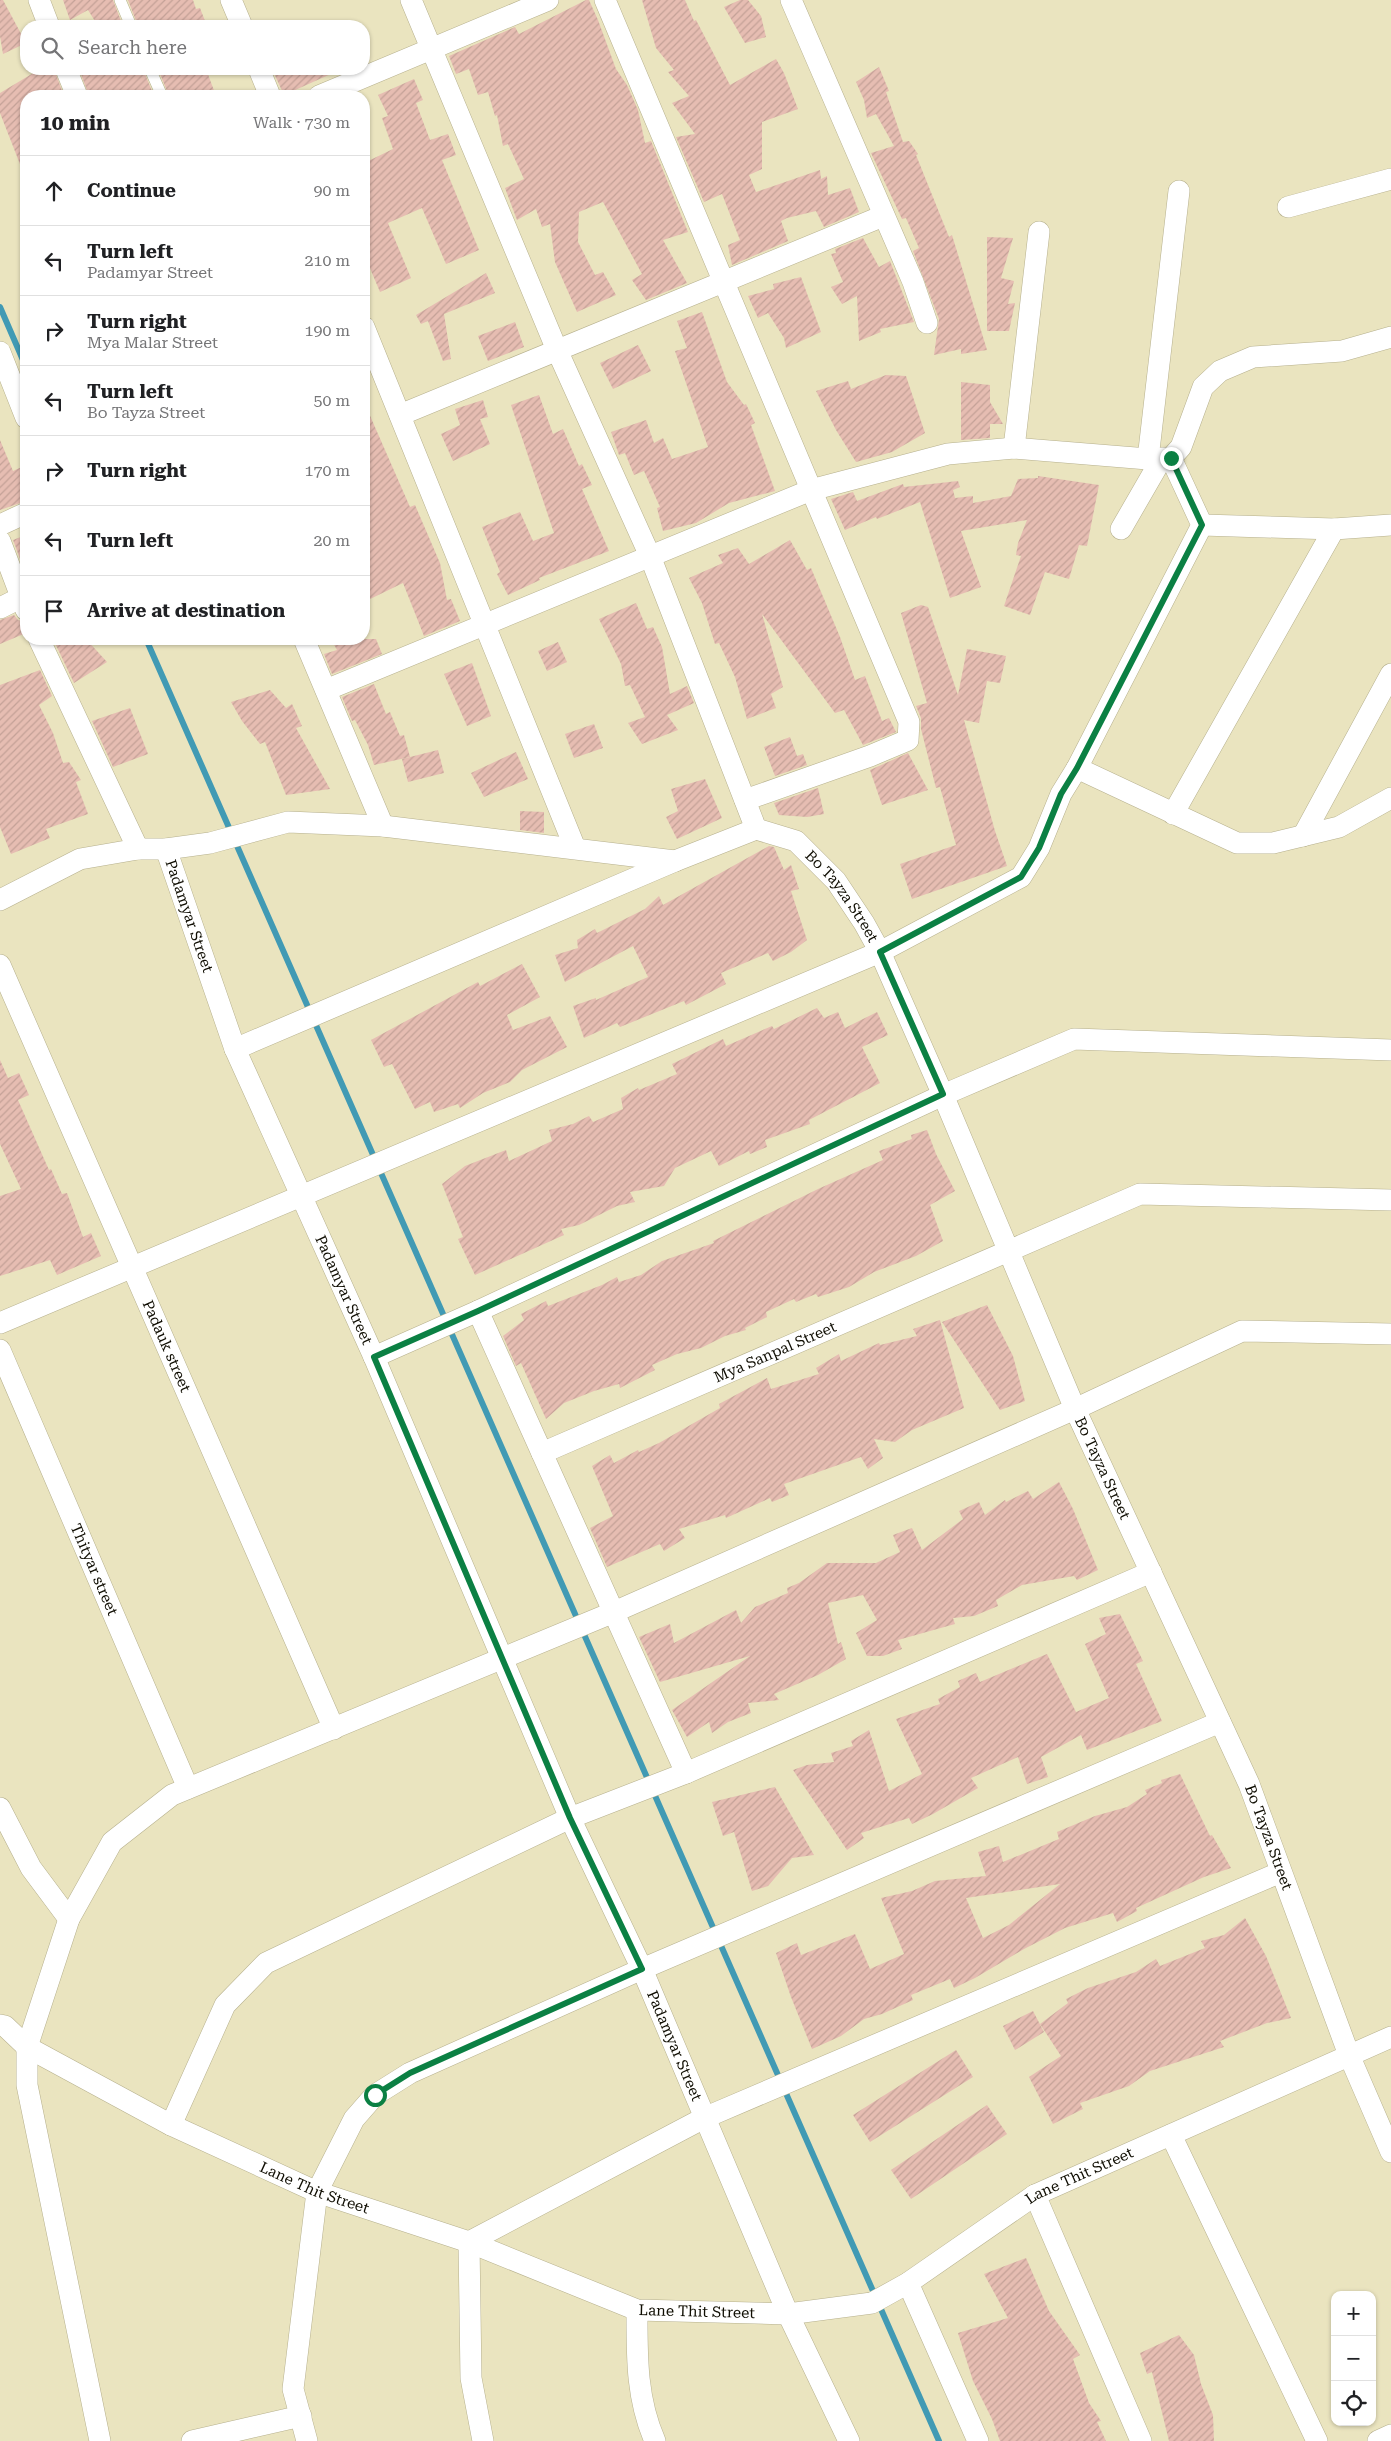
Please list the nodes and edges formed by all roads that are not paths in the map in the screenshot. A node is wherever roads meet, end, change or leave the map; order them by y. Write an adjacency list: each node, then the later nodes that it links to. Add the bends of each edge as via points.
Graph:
1 (39, 0): 8 (street)
2 (120, 0): 9 (lane)
3 (231, 0): 10 (street)
4 (411, 0): 11 (street)
5 (548, 0): 11 (street)
6 (605, 0): 26 (street)
7 (791, 0): 24 (street)
8 (47, 20)
9 (128, 20)
10 (239, 20)
11 (432, 48): 12 (street); 30 (street)
12 (370, 74)
13 (68, 75): 17 (street)
14 (153, 75): 18 (lane)
15 (261, 75): 19 (street)
16 (368, 75): 20 (street)
17 (75, 90)
18 (159, 90)
19 (268, 90)
20 (333, 90)
21 (1391, 179): 23 (street)
22 (1179, 191): 35 (street)
23 (1288, 207)
24 (883, 216): 26 (street); 27 (street, via 913,282)
25 (1039, 232): 34 (street)
26 (725, 282): 30 (street); 36 (street)
27 (927, 323)
28 (1391, 337): 35 (street, via 1342,351 1253,357 1220,371 1203,387 1181,447)
29 (370, 341): 33 (street)
30 (558, 350): 33 (street); 44 (street)
31 (0, 352): 32 (street)
32 (20, 403)
33 (400, 416): 48 (street)
34 (1014, 448): 35 (street); 36 (street, via 948,454)
35 (1160, 458): 39 (street); 41 (street)
36 (812, 490): 44 (street); 55 (street, via 910,732 908,740 870,756)
37 (20, 516): 38 (street)
38 (0, 525)
39 (1202, 525): 42 (street); 53 (street)
40 (1391, 525): 42 (street)
41 (1121, 529)
42 (1334, 529): 56 (street)
43 (0, 541): 45 (street)
44 (650, 556): 48 (street); 55 (street)
45 (20, 596)
46 (20, 605): 47 (street)
47 (0, 608)
48 (485, 625): 52 (street); 60 (street)
49 (43, 645): 62 (street)
50 (307, 645): 52 (street)
51 (1391, 674): 59 (street)
52 (326, 690): 57 (street)
53 (1077, 768): 56 (street); 65 (street, via 1061,794 1039,848 1021,877)
54 (1391, 798): 59 (street, via 1339,827)
55 (745, 800): 58 (street)
56 (1173, 814): 59 (street, via 1237,843 1273,843)
57 (383, 826): 60 (street); 61 (street, via 288,822 210,843)
58 (756, 829): 63 (street); 65 (street, Bo Tayza Street, via 796,840 829,874)
59 (1303, 836)
60 (575, 848): 63 (street)
61 (166, 849): 62 (street); 67 (street, Padamyar Street)
62 (138, 850): 64 (street, via 80,859)
63 (675, 860): 67 (street)
64 (1, 897)
65 (880, 952): 69 (street, Bo Tayza Street); 70 (street)
66 (0, 964): 73 (street, Padauk street)
67 (235, 1049): 70 (street, Padamyar Street)
68 (1391, 1050): 69 (street, via 1074,1040)
69 (943, 1094): 72 (street, Bo Tayza Street); 74 (street)
70 (301, 1198): 73 (street); 78 (street, Padamyar Street)
71 (1391, 1200): 72 (street, Mya Sanpal Street, via 1140,1194)
72 (1008, 1250): 79 (street, Bo Tayza Street); 80 (street, Mya Sanpal Street)
73 (133, 1268): 75 (street); 85 (street, Padauk street)
74 (478, 1311): 78 (street); 80 (street)
75 (0, 1323)
76 (1391, 1334): 79 (street, via 1242,1331)
77 (0, 1350): 87 (street, Thityar street)
78 (374, 1357): 83 (street, Padamyar Street)
79 (1075, 1409): 81 (street, Bo Tayza Street); 82 (street)
80 (542, 1453): 82 (street)
81 (1151, 1572): 84 (street, Bo Tayza Street); 86 (street)
82 (614, 1612): 83 (street); 86 (street)
83 (501, 1657): 85 (street); 89 (street, Padamyar Street)
84 (1220, 1722): 90 (street, Bo Tayza Street, via 1249,1784); 92 (street)
85 (334, 1729): 87 (street)
86 (686, 1773): 89 (street)
87 (188, 1788): 91 (street, via 172,1795 112,1842)
88 (0, 1808): 91 (street, via 31,1868)
89 (570, 1818): 92 (street, Padamyar Street); 98 (street, via 266,1963 225,2005)
90 (1281, 1872): 96 (street, Bo Tayza Street); 97 (street)
91 (69, 1919): 95 (street)
92 (642, 1969): 97 (street, Padamyar Street); 101 (street, via 410,2073 375,2095 354,2119)
93 (0, 2025): 95 (street, Lane Thit Street)
94 (1391, 2037): 96 (street, Lane Thit Street)
95 (27, 2047): 98 (street, Lane Thit Street); 109 (street, via 27,2085)
96 (1349, 2055): 99 (street, Lane Thit Street); 100 (street, Bo Tayza Street)
97 (704, 2118): 103 (street); 106 (street, Padamyar Street)
98 (171, 2125): 101 (street, Lane Thit Street)
99 (1171, 2135): 102 (street, Lane Thit Street); 117 (street)
100 (1391, 2152)
101 (317, 2192): 103 (street, Lane Thit Street); 107 (street, via 293,2389)
102 (1035, 2195): 104 (street, Lane Thit Street); 116 (street)
103 (469, 2242): 105 (street, Lane Thit Street); 112 (street, via 471,2378)
104 (908, 2283): 106 (street, Lane Thit Street, via 872,2303); 115 (street)
105 (637, 2310): 106 (street, Lane Thit Street); 113 (street, via 640,2395)
106 (788, 2314): 114 (street, Padamyar Street)
107 (301, 2416): 110 (street); 111 (street)
108 (1391, 2435): 118 (street)
109 (100, 2441)
110 (192, 2441)
111 (307, 2441)
112 (483, 2441)
113 (655, 2441)
114 (849, 2441)
115 (978, 2441)
116 (1141, 2441)
117 (1317, 2441)
118 (1378, 2441)

